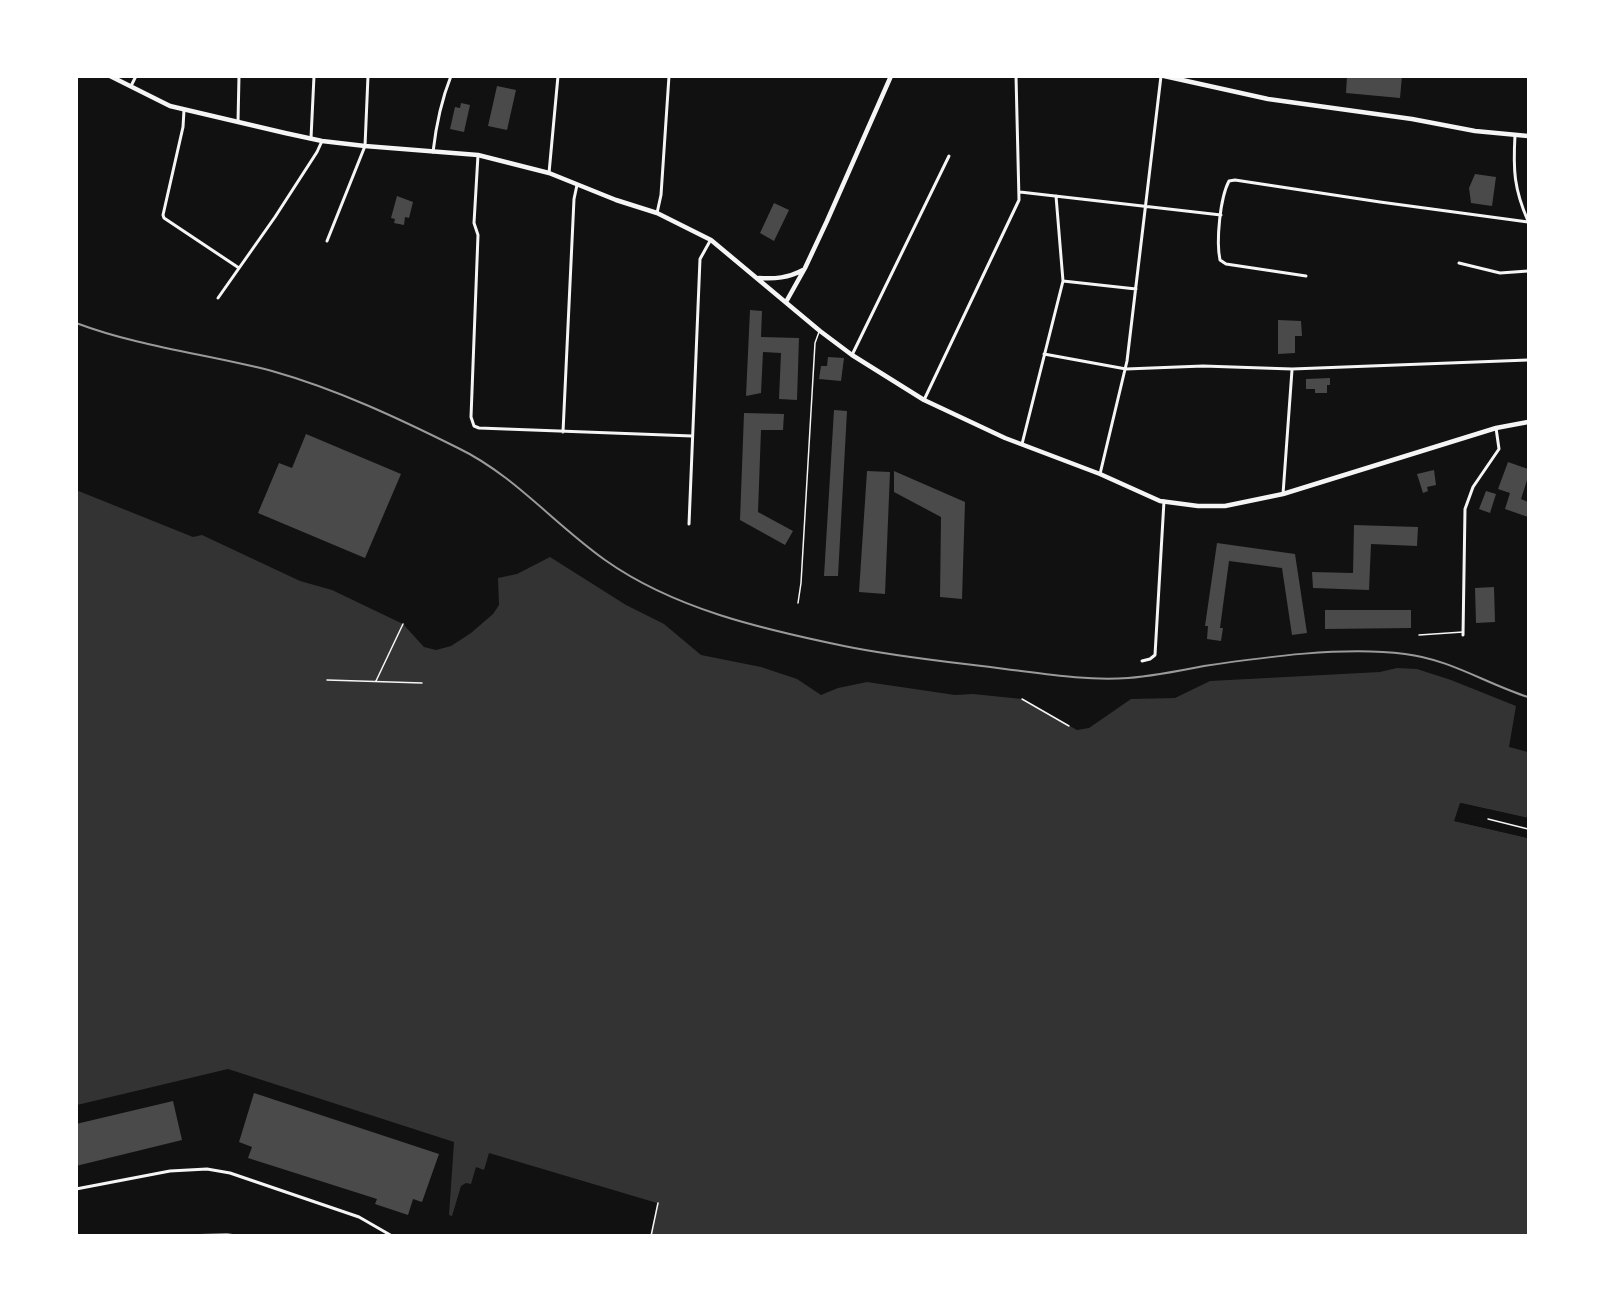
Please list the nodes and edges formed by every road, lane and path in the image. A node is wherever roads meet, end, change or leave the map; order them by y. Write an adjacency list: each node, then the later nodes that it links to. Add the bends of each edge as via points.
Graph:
1 (110, 76): 13 (main road)
2 (136, 76): 13 (street)
3 (239, 76): 15 (street)
4 (314, 76): 18 (street)
5 (368, 76): 20 (street)
6 (451, 76): 21 (street, via 435,132)
7 (558, 76): 24 (street)
8 (669, 76): 29 (street)
9 (891, 76): 36 (main road)
10 (1016, 76): 26 (street)
11 (1163, 76): 12 (main road); 28 (street)
12 (1176, 78): 16 (main road, via 1268,99)
13 (130, 88): 14 (main road)
14 (184, 110): 15 (main road); 35 (street, via 164,218)
15 (238, 122): 18 (main road)
16 (1515, 135): 17 (main road); 31 (street, via 1516,191)
17 (1528, 136)
18 (311, 138): 19 (main road)
19 (322, 141): 20 (main road); 35 (street)
20 (365, 146): 21 (main road); 33 (street)
21 (434, 152): 22 (main road)
22 (478, 155): 24 (main road); 53 (street, via 471,417 479,428)
23 (949, 156): 46 (street)
24 (549, 173): 25 (main road)
25 (577, 185): 29 (main road); 53 (street)
26 (1020, 192): 27 (street); 50 (street)
27 (1056, 196): 28 (street); 40 (street)
28 (1146, 206): 30 (street); 41 (street)
29 (657, 213): 32 (main road)
30 (1221, 215): 31 (street, via 1229,181 1235,180); 38 (street, via 1220,260)
31 (1528, 221)
32 (711, 240): 39 (main road); 54 (street, via 700,259)
33 (327, 241)
34 (1459, 263): 37 (street, via 1500,273)
35 (239, 268): 42 (street)
36 (805, 268): 39 (main road, via 774,279); 43 (main road)
37 (1528, 271)
38 (1306, 276)
39 (759, 278): 43 (main road)
40 (1063, 281): 41 (street); 45 (street)
41 (1136, 289): 48 (street)
42 (218, 298)
43 (786, 302): 44 (main road)
44 (820, 331): 46 (main road); 60 (lane, via 815,343)
45 (1044, 354): 48 (street); 55 (street)
46 (852, 355): 50 (main road)
47 (1528, 360): 49 (street)
48 (1126, 369): 49 (street); 56 (street)
49 (1292, 369): 57 (street)
50 (924, 400): 55 (main road)
51 (1528, 422): 52 (main road)
52 (1496, 428): 57 (main road); 62 (street, via 1499,449 1473,487 1465,509)
53 (563, 432): 54 (street)
54 (692, 436): 59 (street)
55 (1022, 446): 56 (main road)
56 (1100, 474): 58 (main road)
57 (1283, 494): 58 (main road, via 1225,506)
58 (1164, 501): 64 (street, via 1155,655)
59 (689, 524)
60 (798, 603)
61 (403, 624): 66 (path)
62 (1463, 634): 63 (lane)
63 (1419, 635)
64 (1142, 661)
65 (327, 680): 66 (path)
66 (375, 682): 67 (path)
67 (422, 683)
68 (1022, 699): 69 (path)
69 (1069, 726)
70 (1488, 819): 71 (lane)
71 (1528, 829)
72 (76, 1188): 74 (street, via 170,1171 207,1169 230,1173 359,1217)
73 (658, 1203): 75 (path)
74 (392, 1236)
75 (651, 1236)

